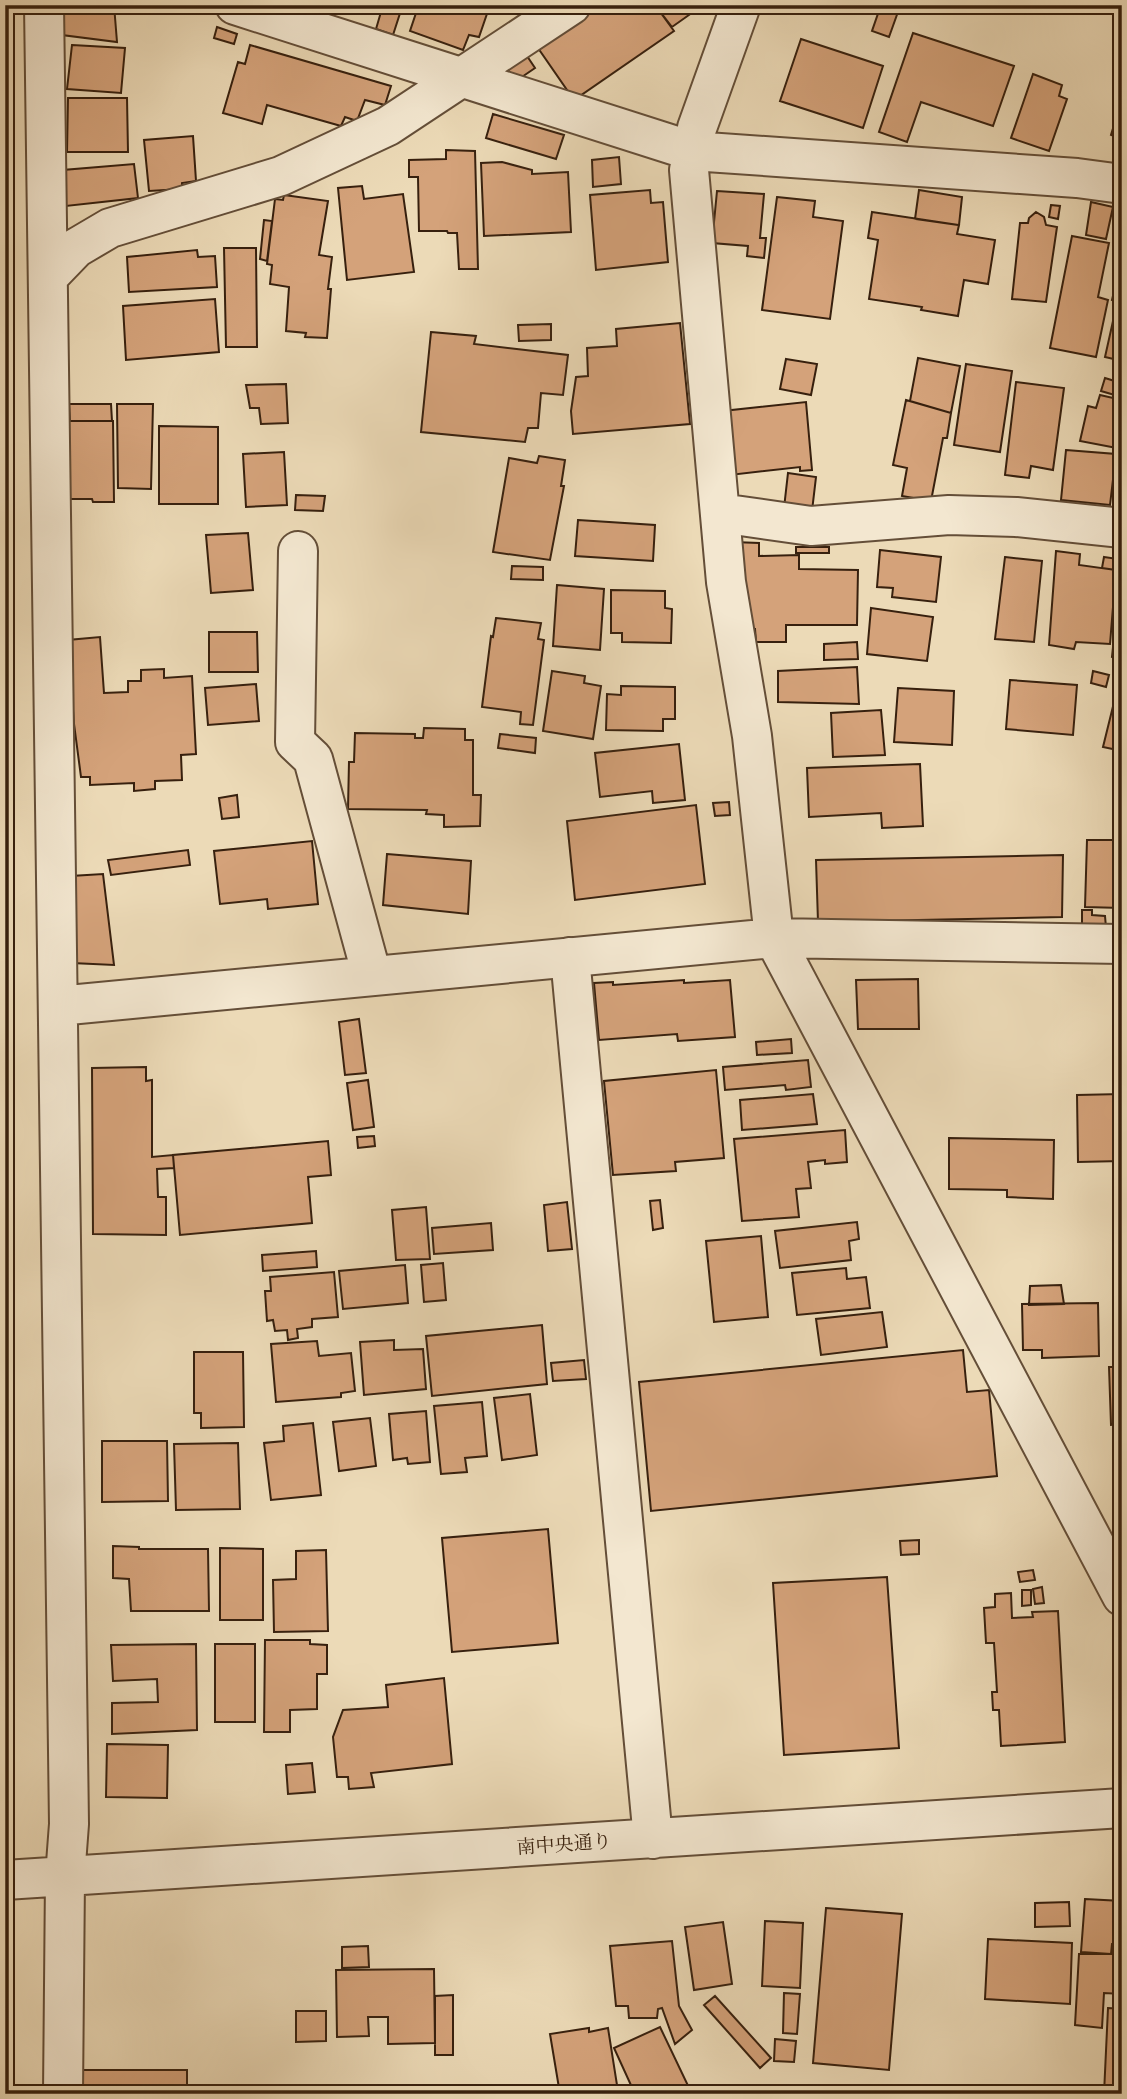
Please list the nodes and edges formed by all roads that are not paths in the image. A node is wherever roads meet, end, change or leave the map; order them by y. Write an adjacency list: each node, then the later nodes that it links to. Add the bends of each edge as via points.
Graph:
1 (44, 5): 8 (street)
2 (235, 5): 5 (street)
3 (571, 5): 5 (street)
4 (741, 5): 6 (street)
5 (461, 78): 6 (street); 8 (street, via 388,126 281,176 110,228 76,247)
6 (692, 151): 7 (street); 9 (street, via 689,170)
7 (1122, 184)
8 (48, 278): 16 (street)
9 (720, 513): 10 (street, via 811,526 949,515); 12 (street)
10 (1122, 528)
11 (298, 551): 15 (street, via 295,742 313,759)
12 (774, 938): 13 (street); 14 (street); 17 (street)
13 (1122, 944)
14 (570, 957): 15 (street); 19 (street)
15 (372, 976): 16 (street)
16 (58, 1006): 20 (street, via 69,1824)
17 (1122, 1596)
18 (1122, 1808): 19 (street, 南中央通り)
19 (653, 1839): 20 (street, 南中央通り)
20 (65, 1877): 21 (street, 南中央通り); 22 (street)
21 (5, 1880)
22 (64, 2094)

